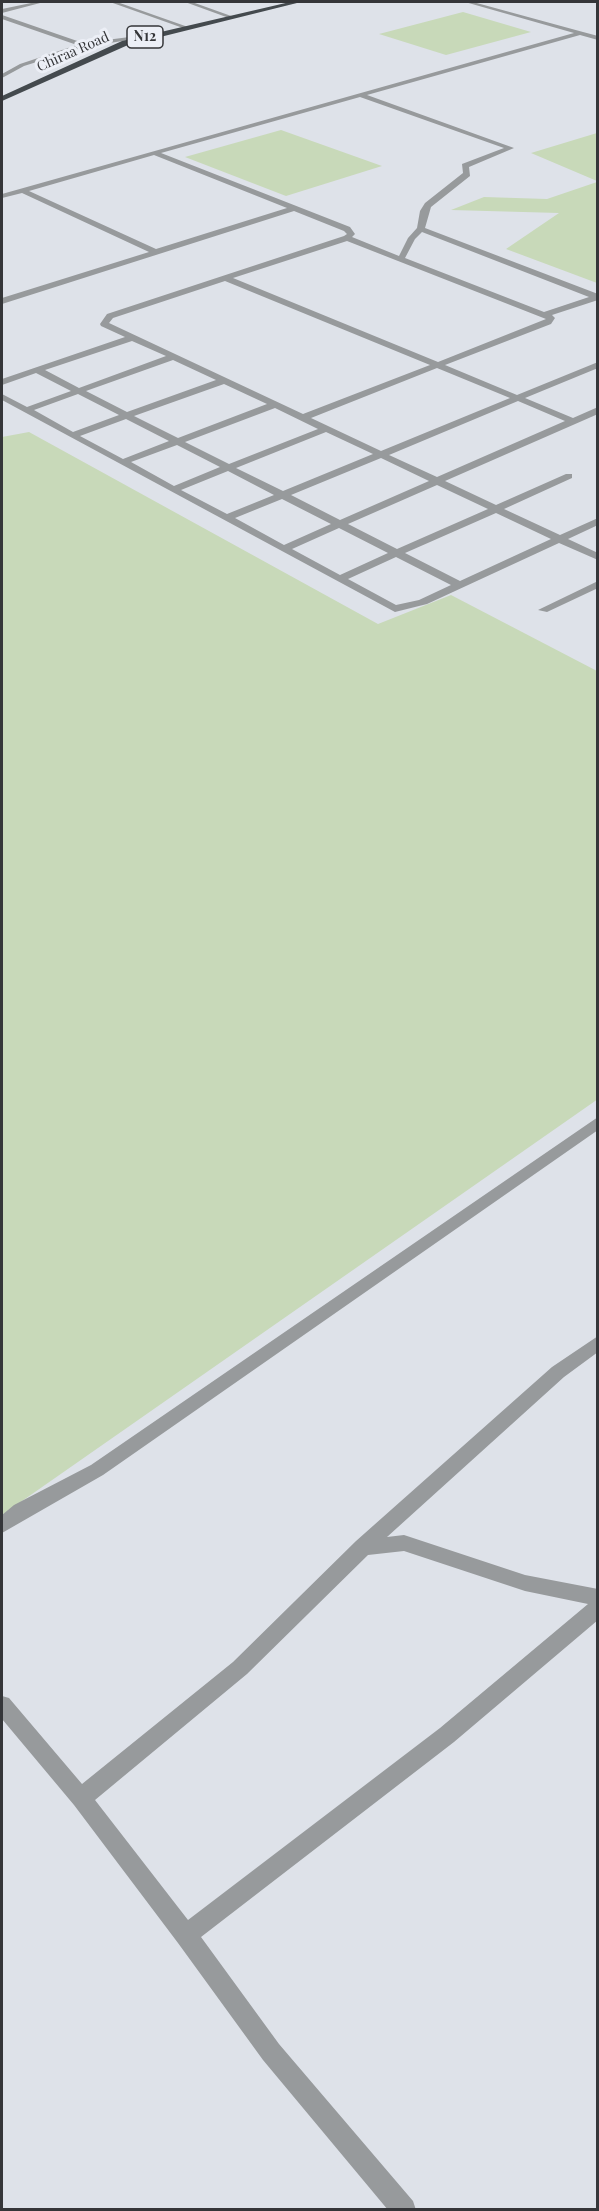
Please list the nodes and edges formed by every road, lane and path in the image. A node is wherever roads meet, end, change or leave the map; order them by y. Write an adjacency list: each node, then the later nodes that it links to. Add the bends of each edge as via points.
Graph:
1 (41, 2): 8 (street)
2 (113, 2): 11 (street)
3 (188, 2): 10 (street)
4 (297, 2): 10 (highway, Chiraa Road / N12)
5 (468, 2): 7 (street)
6 (507, 2): 7 (street)
7 (487, 7): 12 (street)
8 (2, 11)
9 (2, 17): 15 (street)
10 (231, 17): 11 (highway, Chiraa Road / N12)
11 (185, 27): 13 (highway, Chiraa Road / N12)
12 (581, 33): 14 (street); 17 (street)
13 (145, 37): 15 (street); 18 (highway, Chiraa Road / N12)
14 (597, 38)
15 (83, 45): 16 (street)
16 (2, 75)
17 (359, 95): 19 (street); 23 (street, via 510,148 465,166 467,174 424,211)
18 (2, 99)
19 (154, 153): 20 (street); 22 (street)
20 (22, 190): 21 (street); 25 (street)
21 (2, 196)
22 (294, 208): 24 (street, via 347,229 351,232); 25 (street)
23 (421, 229): 26 (street); 29 (street, via 597,297)
24 (346, 238): 26 (street); 27 (street)
25 (156, 252): 28 (street)
26 (401, 259): 29 (street)
27 (225, 278): 30 (street, via 105,319 104,324); 32 (street)
28 (2, 301)
29 (545, 315): 32 (street, via 551,318 548,322)
30 (131, 338): 31 (street); 34 (street)
31 (172, 357): 35 (street); 37 (street)
32 (438, 365): 39 (street); 44 (street)
33 (597, 365): 39 (street)
34 (37, 370): 36 (street); 37 (street)
35 (222, 381): 40 (street); 43 (street)
36 (2, 382)
37 (78, 391): 41 (street); 43 (street)
38 (2, 396): 41 (street)
39 (518, 398): 45 (street); 49 (street)
40 (274, 405): 44 (street); 48 (street)
41 (26, 410): 47 (street)
42 (597, 410): 45 (street)
43 (127, 416): 47 (street); 48 (street)
44 (302, 418): 46 (street)
45 (573, 421): 53 (street)
46 (326, 429): 49 (street); 51 (street)
47 (73, 435): 50 (street)
48 (177, 441): 50 (street); 51 (street)
49 (379, 454): 53 (street); 55 (street)
50 (123, 462): 54 (street)
51 (229, 468): 54 (street); 55 (street)
52 (569, 476): 56 (street)
53 (439, 481): 56 (street); 59 (street)
54 (174, 489): 57 (street)
55 (283, 495): 57 (street); 59 (street)
56 (497, 509): 60 (street); 62 (street)
57 (227, 518): 61 (street)
58 (597, 521): 60 (street)
59 (340, 524): 61 (street); 62 (street)
60 (559, 538): 63 (street); 66 (street)
61 (283, 549): 64 (street)
62 (397, 553): 64 (street); 66 (street)
63 (597, 557)
64 (339, 579): 66 (street, via 395,609 423,602)
65 (597, 584): 67 (street)
66 (459, 585)
67 (543, 610)
68 (597, 1122): 70 (street, via 97,1470 20,1510)
69 (597, 1342): 71 (street, via 558,1372)
70 (2, 1525)
71 (363, 1547): 72 (street, via 404,1543 525,1583); 75 (street, via 240,1668)
72 (597, 1598)
73 (597, 1608): 76 (street, via 447,1735)
74 (2, 1705): 75 (street)
75 (81, 1798): 76 (street)
76 (186, 1935): 77 (street, via 271,2052)
77 (404, 2210)

